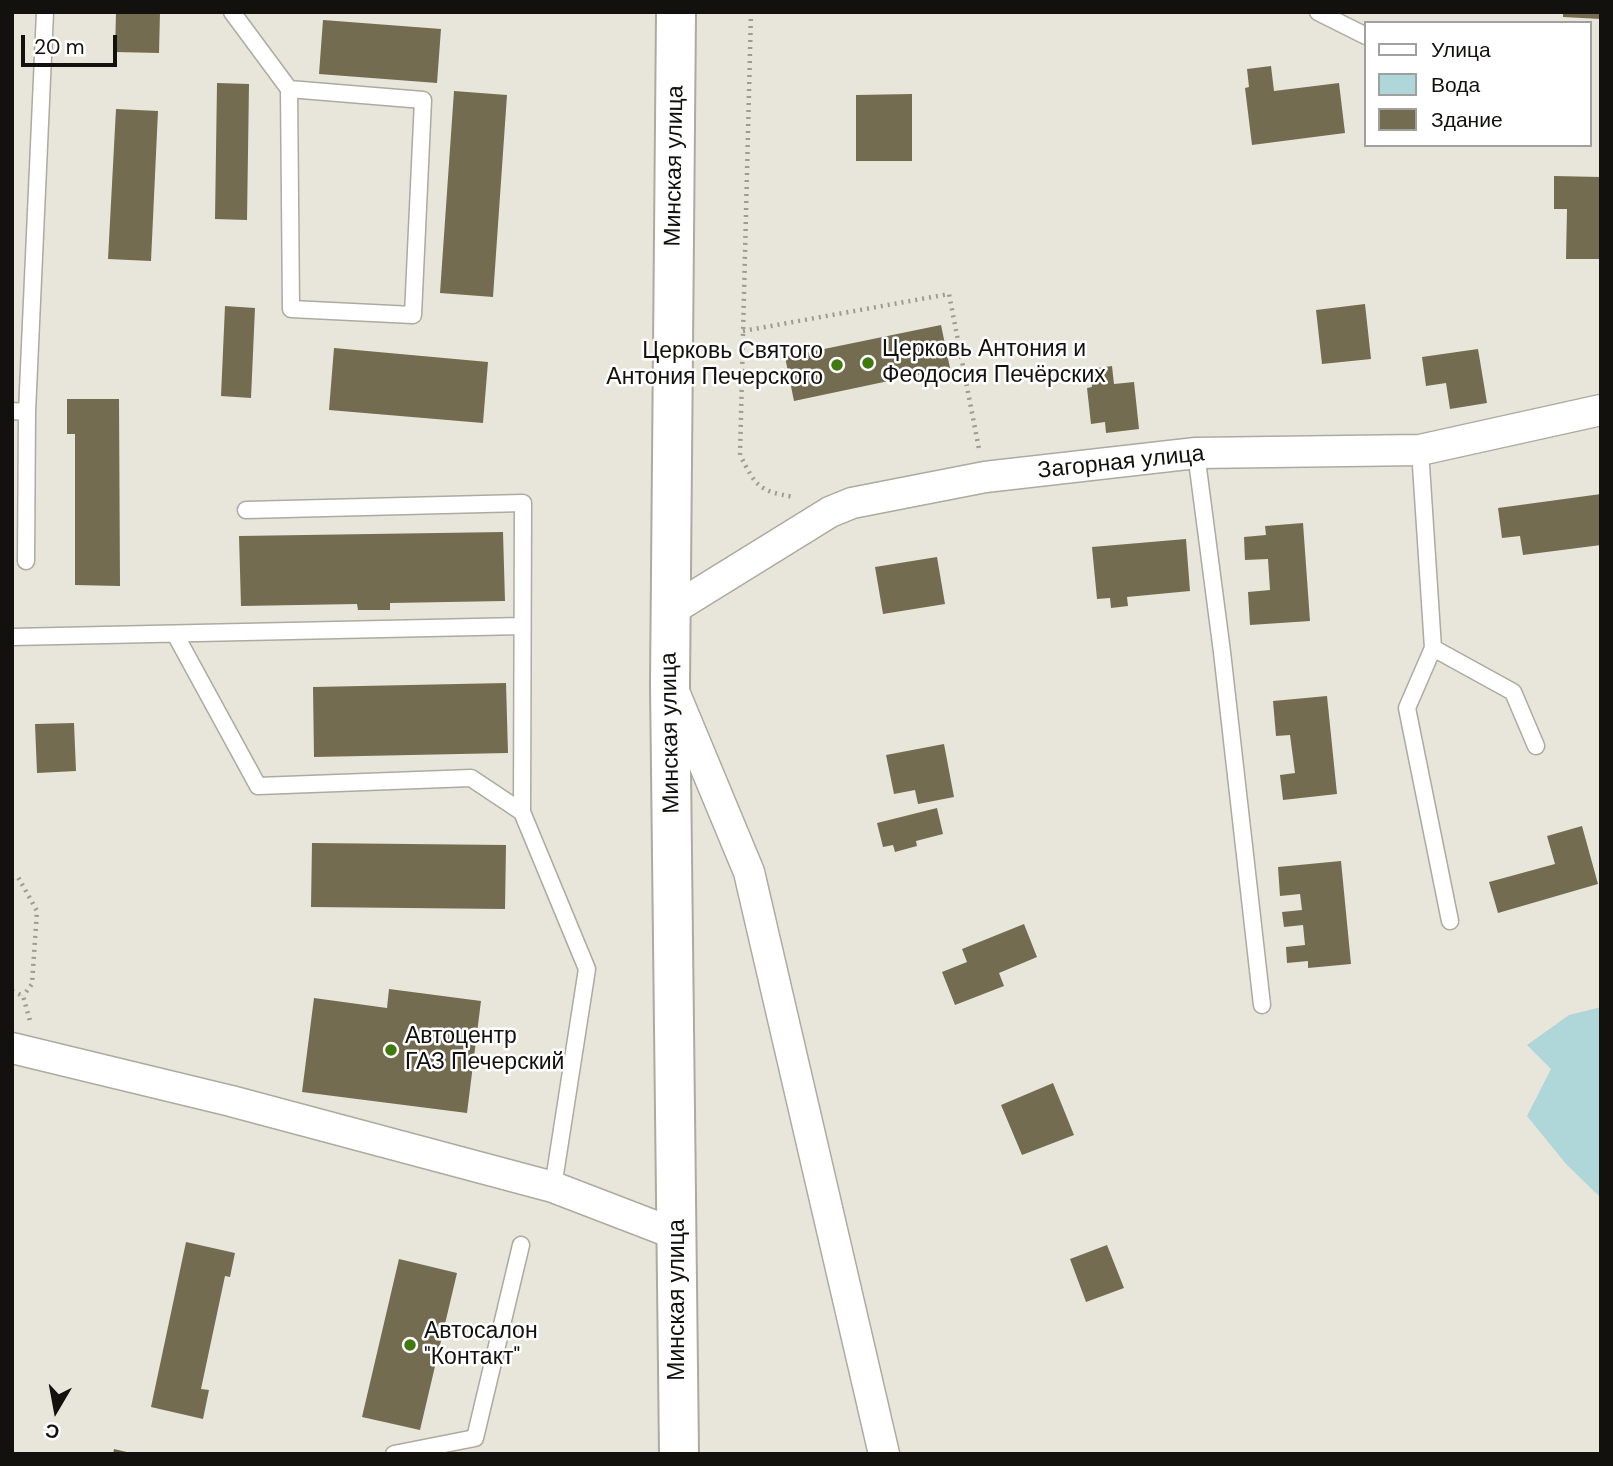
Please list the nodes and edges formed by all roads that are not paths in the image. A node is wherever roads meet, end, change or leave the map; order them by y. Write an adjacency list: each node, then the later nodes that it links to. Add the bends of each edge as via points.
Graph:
1 (45, 12): 8 (lane)
2 (232, 12): 6 (lane)
3 (676, 12): 13 (main road, Минская улица)
4 (1318, 12): 5 (lane)
5 (1364, 35)
6 (289, 89): 6 (lane, via 291,309 413,315 423,100)
7 (1601, 410): 9 (street, Загорная улица)
8 (20, 412): 12 (lane)
9 (1420, 450): 10 (street, Загорная улица); 17 (lane)
10 (1196, 453): 13 (street, Загорная улица, via 985,477 852,503); 22 (lane)
11 (246, 510): 14 (lane, via 523,503)
12 (26, 561)
13 (670, 611): 18 (main road, Минская улица)
14 (522, 626): 15 (lane); 20 (lane)
15 (175, 634): 16 (lane); 20 (lane, via 258,786 471,778)
16 (12, 637)
17 (1433, 649): 19 (lane, via 1513,692); 21 (lane, via 1407,708)
18 (670, 684): 25 (main road, Минская улица); 29 (street, via 749,873)
19 (1536, 746)
20 (522, 812): 24 (lane, via 587,969)
21 (1450, 921)
22 (1262, 1005)
23 (12, 1048): 24 (street)
24 (553, 1187): 25 (street)
25 (678, 1235): 28 (main road, Минская улица)
26 (521, 1245): 27 (lane, via 475,1438)
27 (394, 1454)
28 (679, 1454)
29 (884, 1454)

